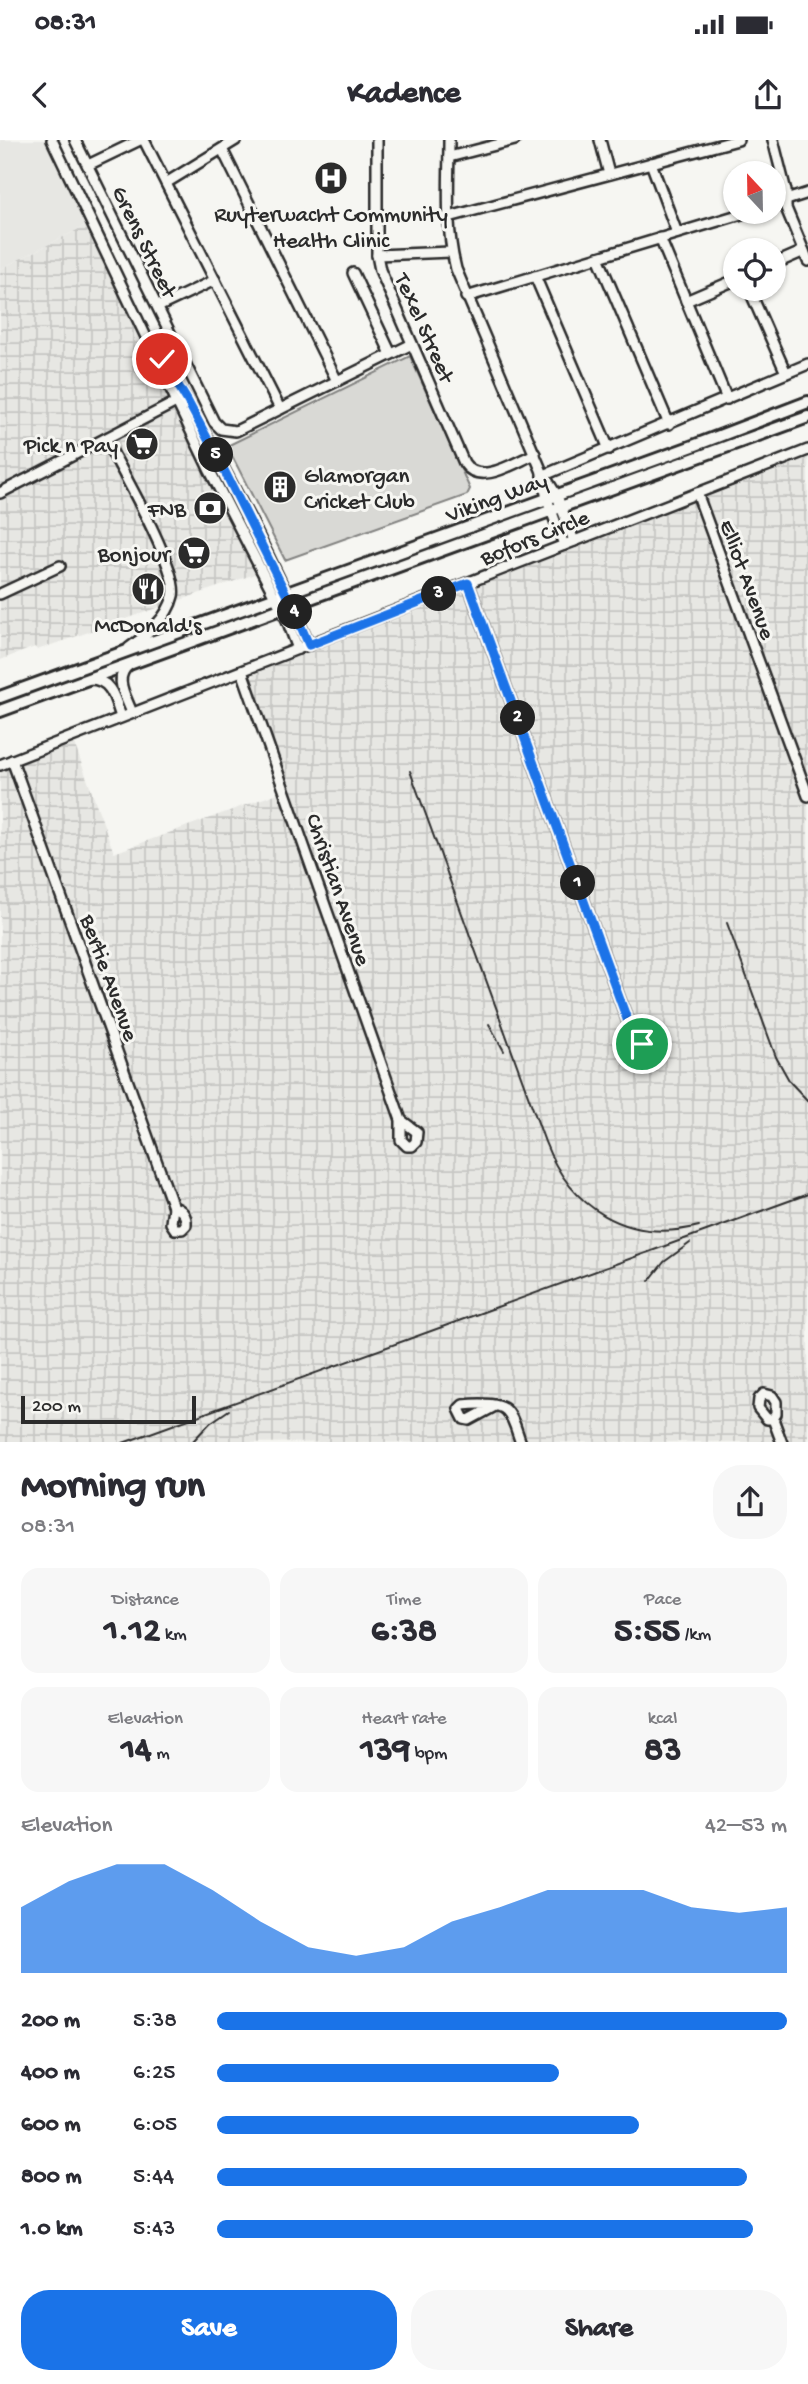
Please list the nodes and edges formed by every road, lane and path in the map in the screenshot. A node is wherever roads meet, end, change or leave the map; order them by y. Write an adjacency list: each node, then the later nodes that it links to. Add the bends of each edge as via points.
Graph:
1 (52, 140): 42 (street)
2 (75, 140): 14 (street, Grens Street)
3 (142, 140): 14 (street); 16 (street)
4 (236, 140): 11 (street)
5 (377, 140): 25 (street, Texel Street)
6 (449, 140): 12 (street)
7 (515, 140): 12 (street)
8 (600, 140): 15 (street)
9 (738, 140): 13 (street)
10 (773, 140): 18 (street)
11 (222, 149): 16 (street); 41 (street)
12 (449, 157): 19 (street)
13 (651, 163): 15 (street); 21 (street)
14 (88, 165): 36 (street, Grens Street)
15 (609, 174): 19 (street)
16 (166, 183): 31 (street)
17 (808, 194): 18 (street)
18 (787, 200): 23 (street)
19 (449, 216): 24 (street)
20 (723, 219): 21 (street)
21 (677, 233): 22 (street)
22 (660, 239): 26 (street); 34 (street)
23 (804, 251): 27 (street); 28 (street)
24 (452, 252): 25 (street); 33 (street)
25 (377, 255): 37 (street, Texel Street)
26 (598, 257): 30 (street); 49 (street)
27 (786, 259)
28 (808, 261)
29 (353, 273): 38 (street)
30 (535, 276): 33 (street); 51 (street)
31 (215, 280): 36 (street); 46 (street)
32 (723, 285): 34 (street)
33 (466, 297): 53 (street)
34 (685, 301): 43 (street)
35 (754, 301): 40 (street)
36 (158, 307): 46 (street, Grens Street, via 214,422 224,431 236,431)
37 (412, 344): 38 (street); 53 (street, Texel Street, via 470,470 488,473)
38 (391, 354): 41 (street)
39 (808, 364): 40 (street)
40 (786, 373): 43 (street)
41 (337, 381): 46 (street)
42 (182, 399): 45 (street); 48 (street); 65 (street)
43 (727, 399): 49 (street)
44 (808, 402): 57 (main road, Viking Way)
45 (168, 406): 48 (street); 50 (street)
46 (280, 409)
47 (808, 417): 58 (main road, Viking Way)
48 (186, 418): 66 (street)
49 (669, 424): 51 (street)
50 (106, 439): 55 (street); 71 (street, via 173,581 166,612 151,630)
51 (609, 449): 54 (street)
52 (808, 450): 56 (street, Bofors Circle)
53 (535, 454): 54 (street)
54 (543, 474): 57 (street)
55 (0, 493)
56 (697, 493): 60 (street, Bofors Circle); 81 (street, Elliot Avenue)
57 (552, 498): 58 (street); 65 (main road, Viking Way)
58 (557, 510): 59 (street); 61 (street); 67 (main road, Viking Way)
59 (568, 524): 60 (street, via 579,533); 61 (street)
60 (590, 534): 61 (street, Bofors Circle)
61 (569, 543): 63 (street, Bofors Circle)
62 (60, 566): 64 (street)
63 (468, 583): 69 (street, Bofors Circle); 82 (street)
64 (0, 594)
65 (286, 594): 66 (main road, Viking Way); 67 (street)
66 (274, 598): 68 (street); 71 (main road, Viking Way)
67 (292, 606): 68 (main road, Viking Way); 69 (street)
68 (281, 610): 70 (street); 72 (main road, Viking Way)
69 (309, 645): 70 (street, Bofors Circle)
70 (298, 649): 73 (street, Bofors Circle)
71 (118, 654): 75 (main road, Viking Way)
72 (135, 662): 74 (main road, Viking Way); 77 (street, via 120,678)
73 (242, 671): 77 (street, Bofors Circle); 83 (street, Christian Avenue)
74 (86, 679): 76 (main road, Viking Way); 78 (street, via 107,684)
75 (0, 697)
76 (0, 711)
77 (132, 713): 78 (street, Bofors Circle)
78 (121, 717): 79 (street, Bofors Circle)
79 (12, 760): 80 (street, Bofors Circle); 84 (street, Bertie Avenue)
80 (0, 765)
81 (808, 796)
82 (635, 1041)
83 (401, 1120)
84 (173, 1207)
85 (495, 1406): 87 (street, via 509,1412)
86 (773, 1419): 88 (street)
87 (521, 1442)
88 (782, 1442)

